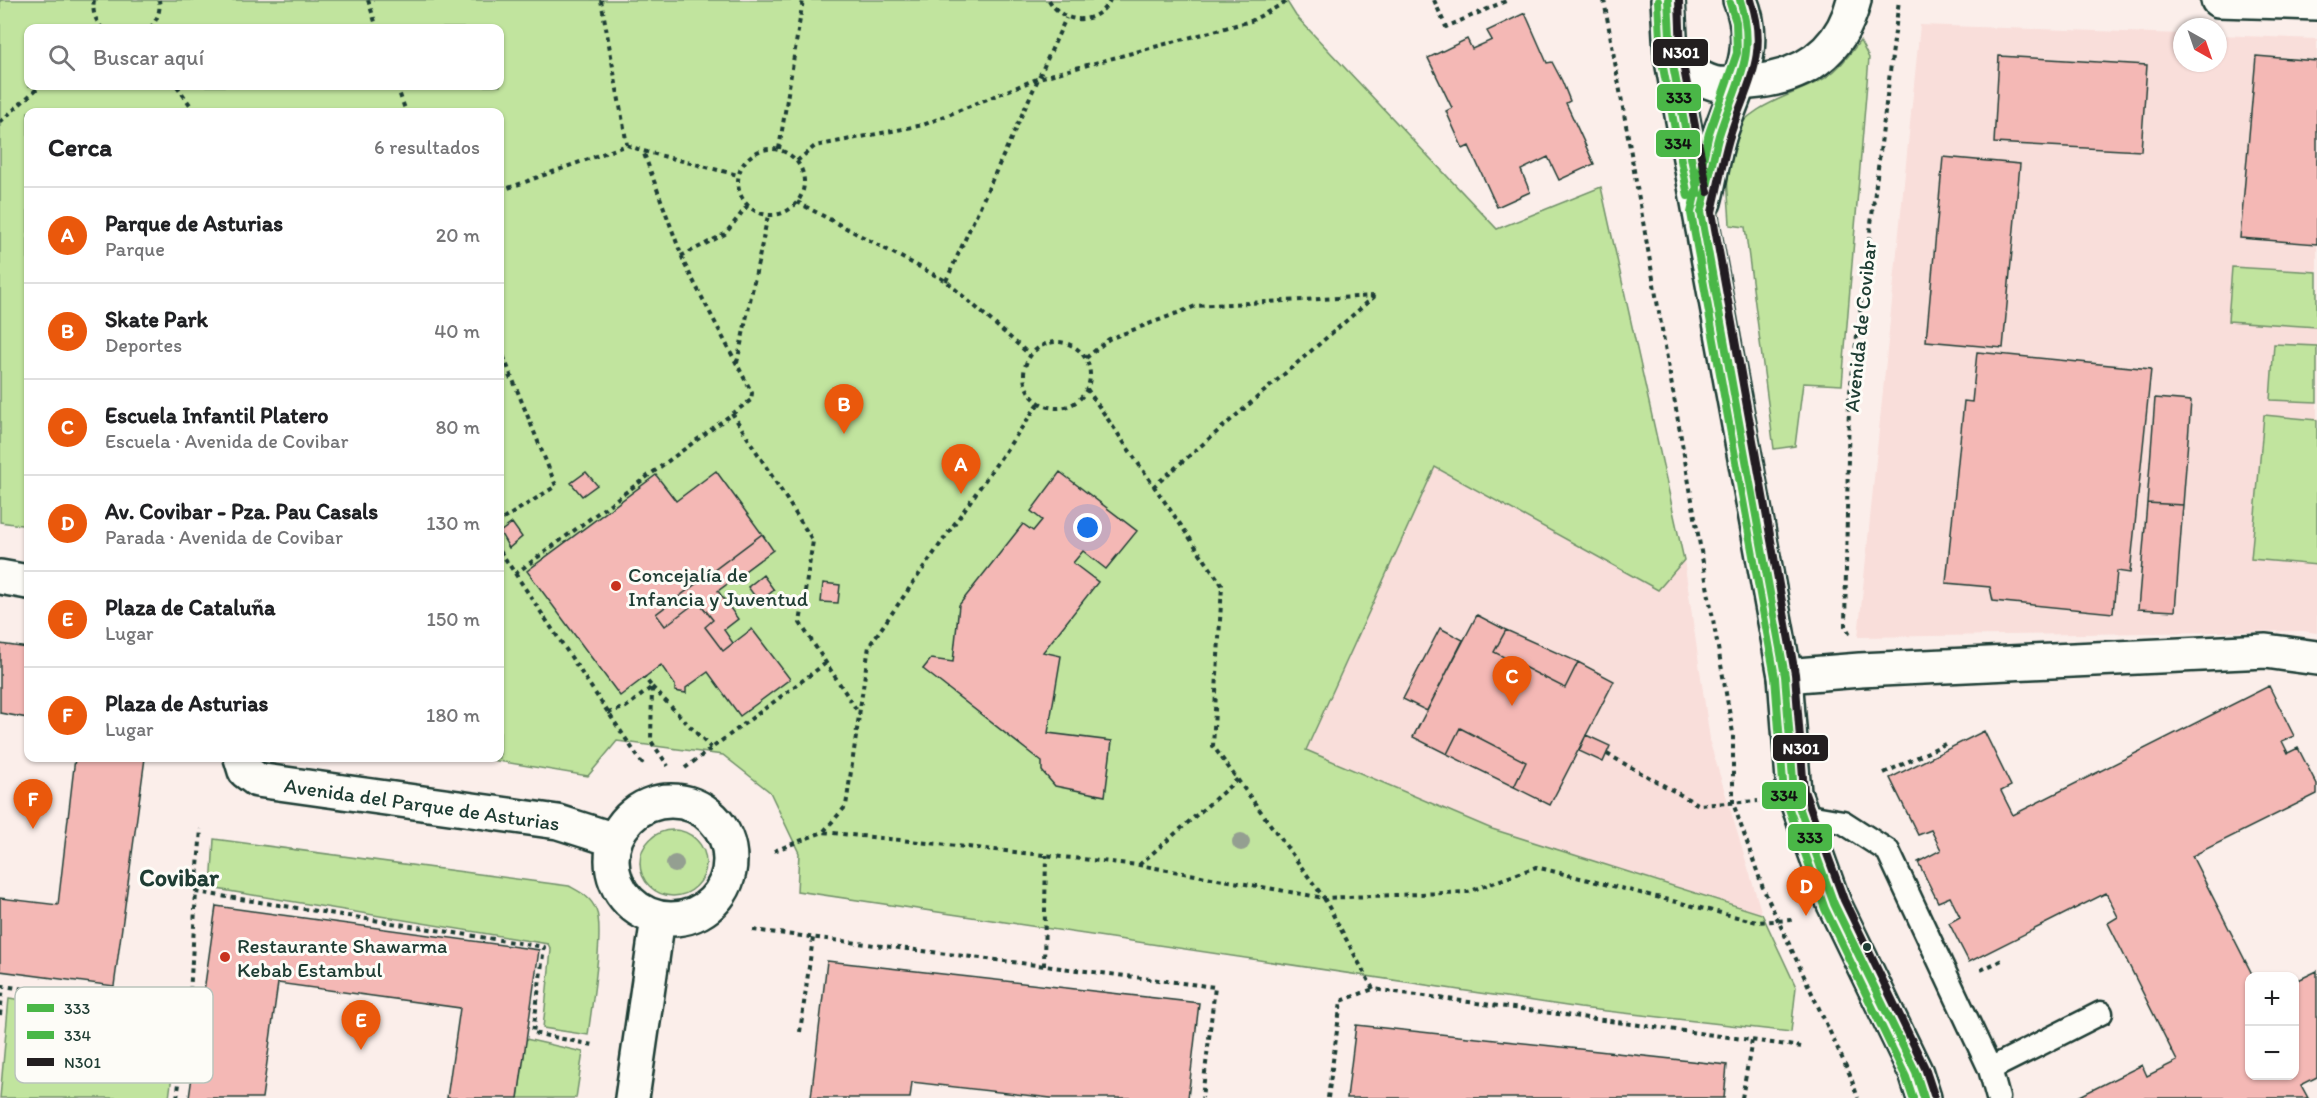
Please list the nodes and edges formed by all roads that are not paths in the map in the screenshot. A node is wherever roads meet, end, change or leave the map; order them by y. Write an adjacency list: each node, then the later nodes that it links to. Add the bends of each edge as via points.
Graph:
1 (1740, 0): 7 (street, via 1746,14 1748,56)
2 (1854, 0): 7 (street, via 1849,21 1829,51 1810,65 1774,81)
3 (2218, 0): 5 (street)
4 (1668, 1): 6 (street)
5 (2317, 3)
6 (1671, 55): 7 (street, via 1694,75 1715,83); 8 (street)
7 (1741, 83): 8 (street, via 1719,137)
8 (1701, 212): 12 (street)
9 (0, 577): 10 (street)
10 (24, 581)
11 (2317, 658): 12 (street, via 2266,651)
12 (1785, 676): 14 (street, via 1794,793)
13 (242, 762): 15 (street, Avenida del Parque de Asturias, via 245,771 256,780 558,822)
14 (1802, 815): 18 (lane, via 1844,822 1888,851); 20 (street, via 1834,904 1916,1073)
15 (615, 840): 16 (street, via 611,859 615,879 625,897 639,910); 16 (street, via 639,809 677,800 711,815 724,830 730,868 724,887 696,914)
16 (658, 918): 19 (street)
17 (2101, 1013): 18 (lane)
18 (1990, 1068): 21 (lane)
19 (632, 1098)
20 (1924, 1098)
21 (1998, 1098)

